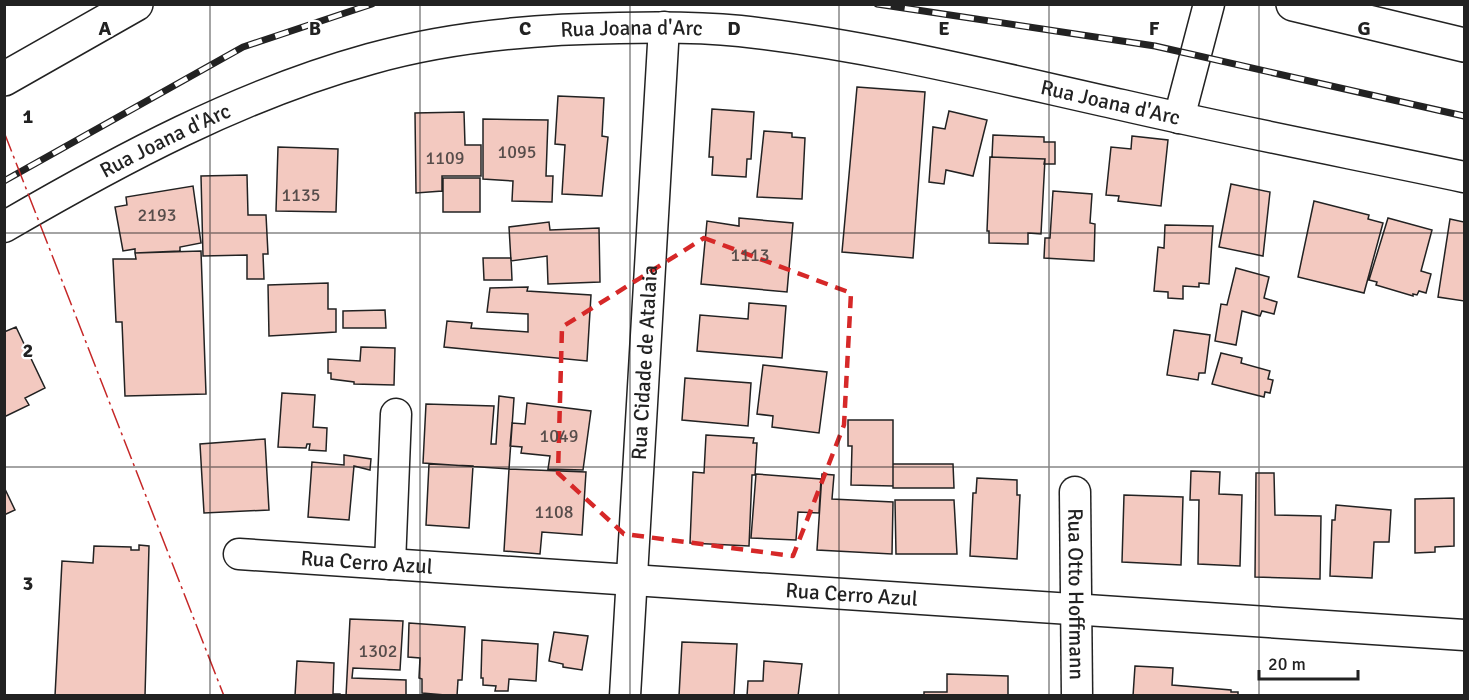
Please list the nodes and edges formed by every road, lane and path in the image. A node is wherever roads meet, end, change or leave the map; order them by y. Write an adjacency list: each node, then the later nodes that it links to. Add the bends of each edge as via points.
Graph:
1 (136, 4): 6 (main road)
2 (1209, 4): 7 (street)
3 (1308, 6): 5 (main road)
4 (664, 27): 7 (street, Rua Joana d'Arc, via 739,31 827,44 971,71); 9 (street, Rua Joana d'Arc, via 516,32 371,58 293,83 207,119); 14 (street, Rua Cidade de Atalaia)
5 (1464, 45)
6 (4, 79)
7 (1179, 118): 8 (street, Rua Joana d'Arc)
8 (1464, 177)
9 (4, 227)
10 (396, 414): 13 (street)
11 (1075, 492): 15 (street, Rua Otto Hoffmann)
12 (239, 554): 13 (street, Rua Cerro Azul)
13 (390, 564): 14 (street, Rua Cerro Azul)
14 (632, 580): 15 (street, Rua Cerro Azul); 17 (street, Rua Cidade de Atalaia)
15 (1076, 609): 16 (street, Rua Cerro Azul); 18 (street, Rua Otto Hoffmann)
16 (1464, 635)
17 (625, 696)
18 (1077, 696)

